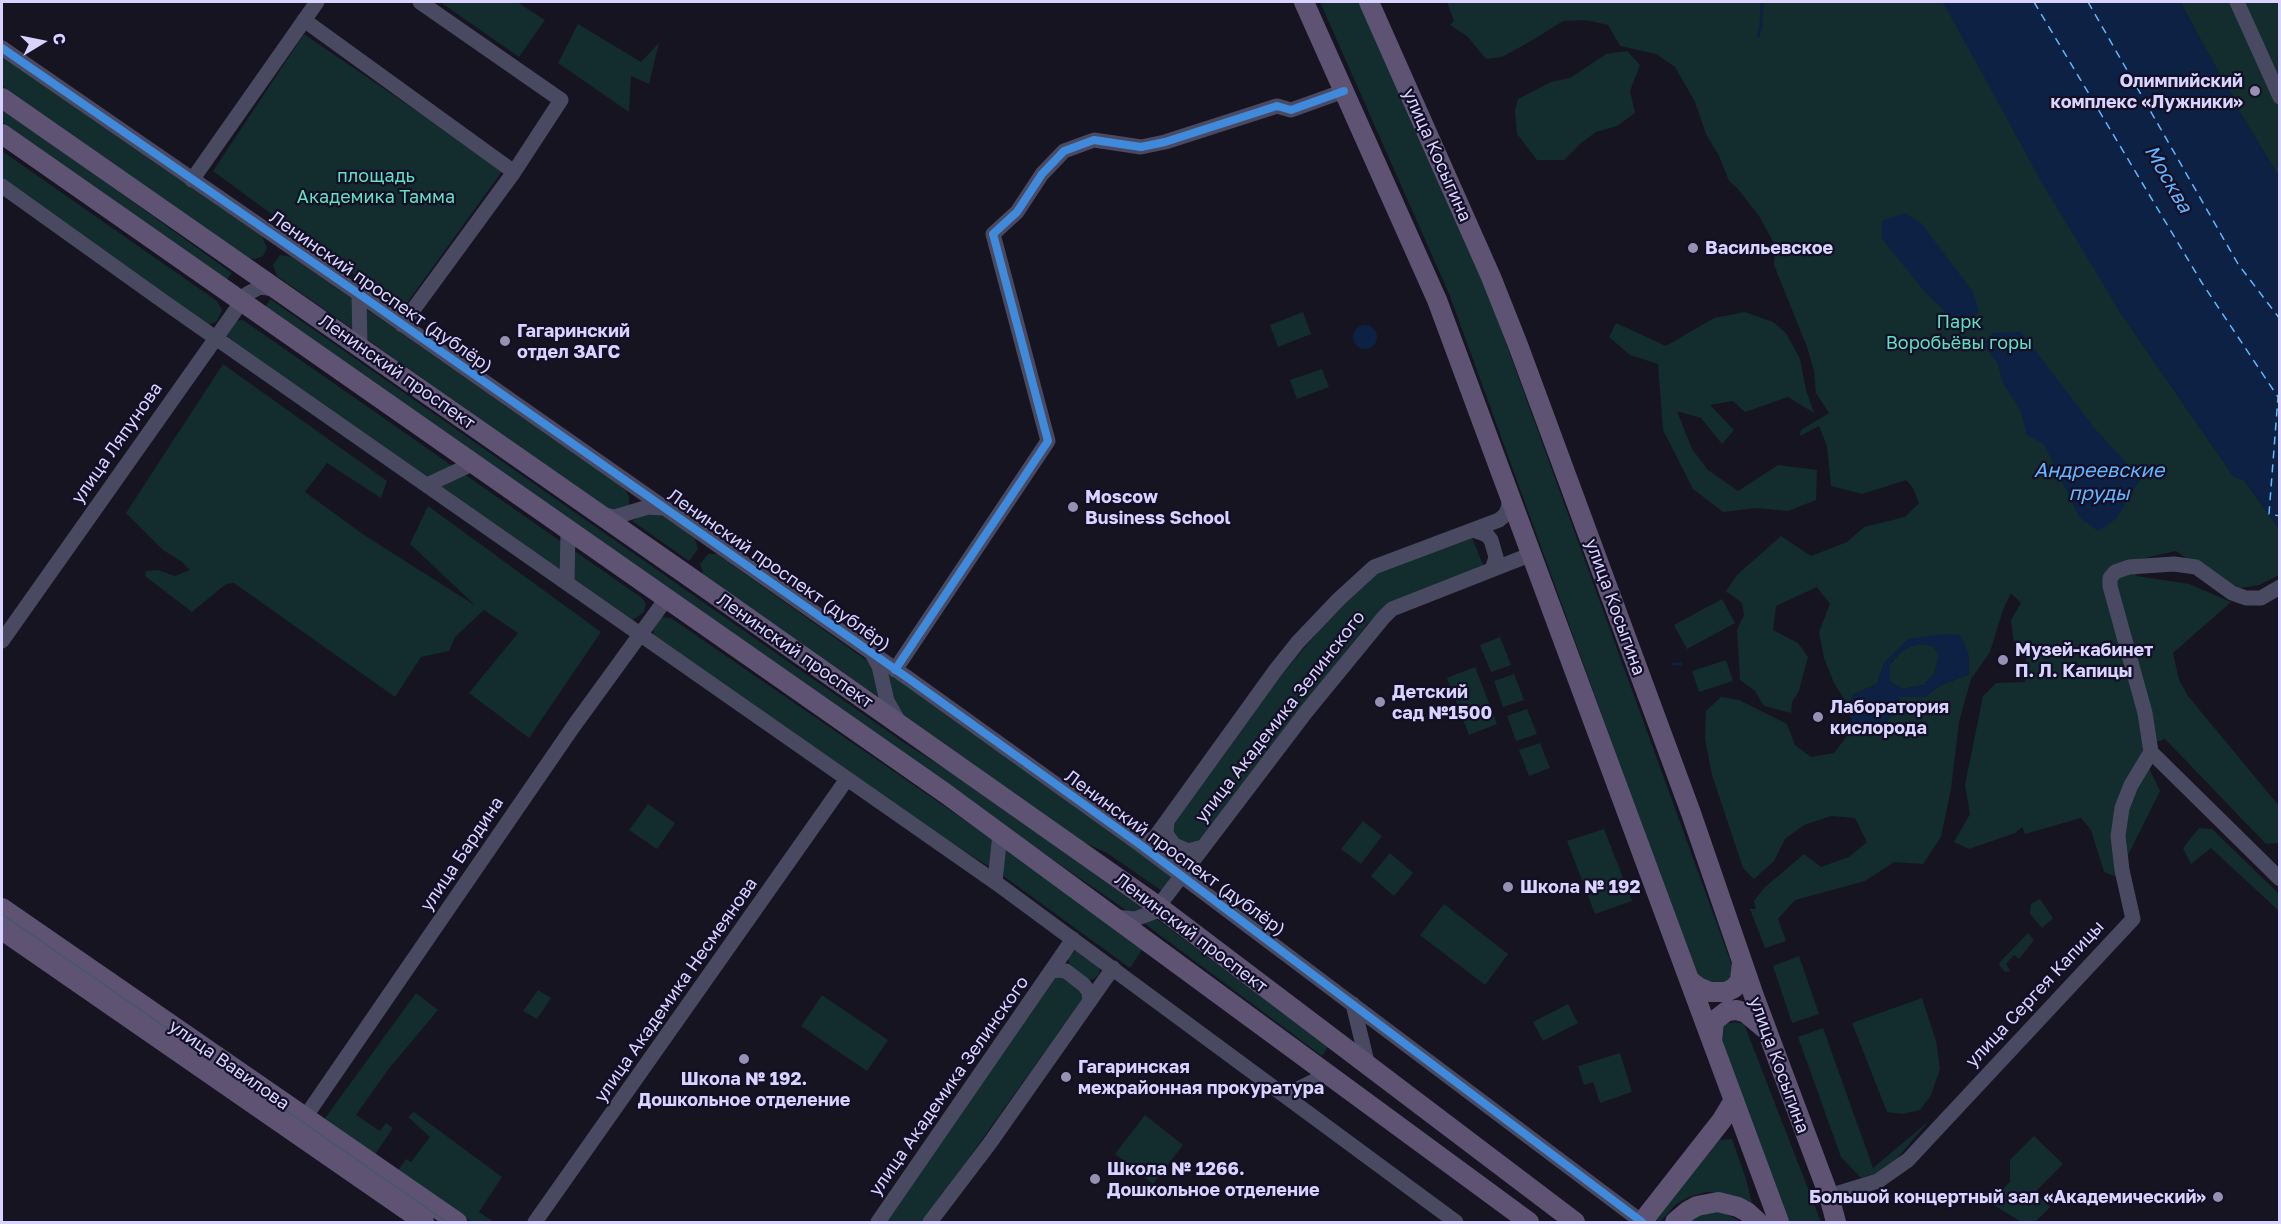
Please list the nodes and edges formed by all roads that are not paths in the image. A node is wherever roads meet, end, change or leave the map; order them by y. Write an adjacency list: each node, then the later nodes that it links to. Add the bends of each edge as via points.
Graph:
1 (317, 2): 6 (street)
2 (420, 2): 12 (street, via 561,100)
3 (1304, 2): 8 (main road)
4 (1370, 2): 52 (main road, улица Косыгина, via 1518,345)
5 (2237, 2): 9 (street)
6 (304, 20): 12 (street); 13 (street)
7 (2, 48): 13 (street, Ленинский проспект (дублёр))
8 (1344, 90): 23 (main road, via 1437,300); 36 (street, via 1291,110 1277,106 1166,142 1141,147 1099,140 1064,151 1041,174 1017,212 993,234 1048,441)
9 (2280, 97)
10 (2, 98): 15 (main road, Ленинский проспект)
11 (2, 134): 17 (main road, Ленинский проспект)
12 (514, 172): 18 (street)
13 (192, 180): 16 (street, Ленинский проспект (дублёр))
14 (2, 186): 19 (street)
15 (276, 289): 17 (street, улица Ляпунова, via 260,287); 20 (main road, Ленинский проспект)
16 (359, 294): 18 (street, Ленинский проспект (дублёр)); 20 (street)
17 (242, 302): 19 (street, улица Ляпунова); 21 (main road, Ленинский проспект)
18 (402, 325): 24 (street, Ленинский проспект (дублёр))
19 (215, 338): 22 (street); 34 (street, улица Ляпунова)
20 (360, 346): 25 (main road, Ленинский проспект)
21 (472, 464): 22 (street); 27 (main road, Ленинский проспект)
22 (428, 485): 30 (street)
23 (1510, 497): 26 (street, улица Академика Зелинского, via 1505,515); 28 (main road)
24 (665, 509): 25 (street, via 648,507 615,517); 35 (street, Ленинский проспект (дублёр))
25 (601, 515): 37 (main road, Ленинский проспект)
26 (1473, 530): 29 (street, via 1491,540 1496,557); 40 (street, улица Академика Зелинского, via 1374,567 1339,598 1275,671)
27 (568, 531): 30 (street); 32 (main road, Ленинский проспект)
28 (1532, 554): 29 (street, улица Академика Зелинского); 55 (main road)
29 (1489, 571): 43 (street, улица Академика Зелинского, via 1401,604 1383,618)
30 (567, 582): 33 (street)
31 (2280, 587): 38 (street, via 2261,598 2246,598 2232,593 2196,567 2174,564 2129,567 2110,578 2145,713)
32 (666, 600): 33 (street, улица Бардина); 41 (main road, Ленинский проспект)
33 (640, 633): 39 (street); 64 (street, улица Бардина)
34 (2, 641)
35 (871, 653): 36 (street, Ленинский проспект (дублёр)); 37 (street, via 879,666 890,710)
36 (895, 669): 42 (street, Ленинский проспект (дублёр))
37 (901, 725): 47 (main road, Ленинский проспект)
38 (2151, 752): 45 (street); 65 (street, улица Сергея Капицы, via 2131,785 2122,808 2118,836 2133,919 1908,1160)
39 (847, 779): 46 (street); 68 (street, улица Академика Несмеянова)
40 (1167, 821): 42 (street, улица Академика Зелинского); 43 (street, улица Академика Зелинского, via 1166,834 1174,845 1188,851)
41 (1000, 833): 46 (street); 49 (main road, Ленинский проспект)
42 (1142, 846): 44 (street, Ленинский проспект (дублёр))
43 (1203, 847): 44 (street, улица Академика Зелинского)
44 (1183, 876): 47 (street, улица Академика Зелинского); 57 (street, Ленинский проспект (дублёр))
45 (2280, 879)
46 (995, 882): 51 (street)
47 (1158, 907): 49 (street, улица Академика Зелинского, via 1145,917); 60 (main road, Ленинский проспект)
48 (2, 908): 64 (main road, улица Вавилова)
49 (1115, 917): 61 (main road, Ленинский проспект)
50 (2, 930): 64 (main road, улица Вавилова)
51 (1073, 939): 53 (street); 54 (street, улица Академика Зелинского)
52 (1742, 962): 55 (main road, via 1740,981 1726,992 1710,992); 58 (main road, улица Косыгина)
53 (1113, 968): 56 (street); 62 (street)
54 (1052, 971): 56 (street, улица Академика Зелинского, via 1066,971 1084,985); 69 (street, улица Академика Зелинского)
55 (1689, 980): 59 (main road)
56 (1090, 1000): 70 (street)
57 (1353, 1004): 60 (street); 74 (street, Ленинский проспект (дублёр))
58 (1766, 1030): 59 (main road, via 1746,1013 1727,1011 1714,1022); 65 (main road, улица Косыгина)
59 (1712, 1041): 63 (main road)
60 (1368, 1066): 73 (main road, Ленинский проспект)
61 (1328, 1074): 62 (street); 72 (main road, Ленинский проспект)
62 (1286, 1095): 71 (street)
63 (1734, 1100): 74 (main road); 77 (main road)
64 (300, 1125): 66 (main road, улица Вавилова); 67 (main road, улица Вавилова)
65 (1832, 1208): 78 (street)
66 (424, 1222)
67 (457, 1222)
68 (535, 1222)
69 (878, 1222)
70 (930, 1222)
71 (1456, 1222)
72 (1529, 1222)
73 (1575, 1222)
74 (1642, 1222)
75 (1675, 1222): 76 (main road, via 1697,1206 1718,1202 1738,1207)
76 (1758, 1222)
77 (1777, 1222)
78 (1845, 1222)

